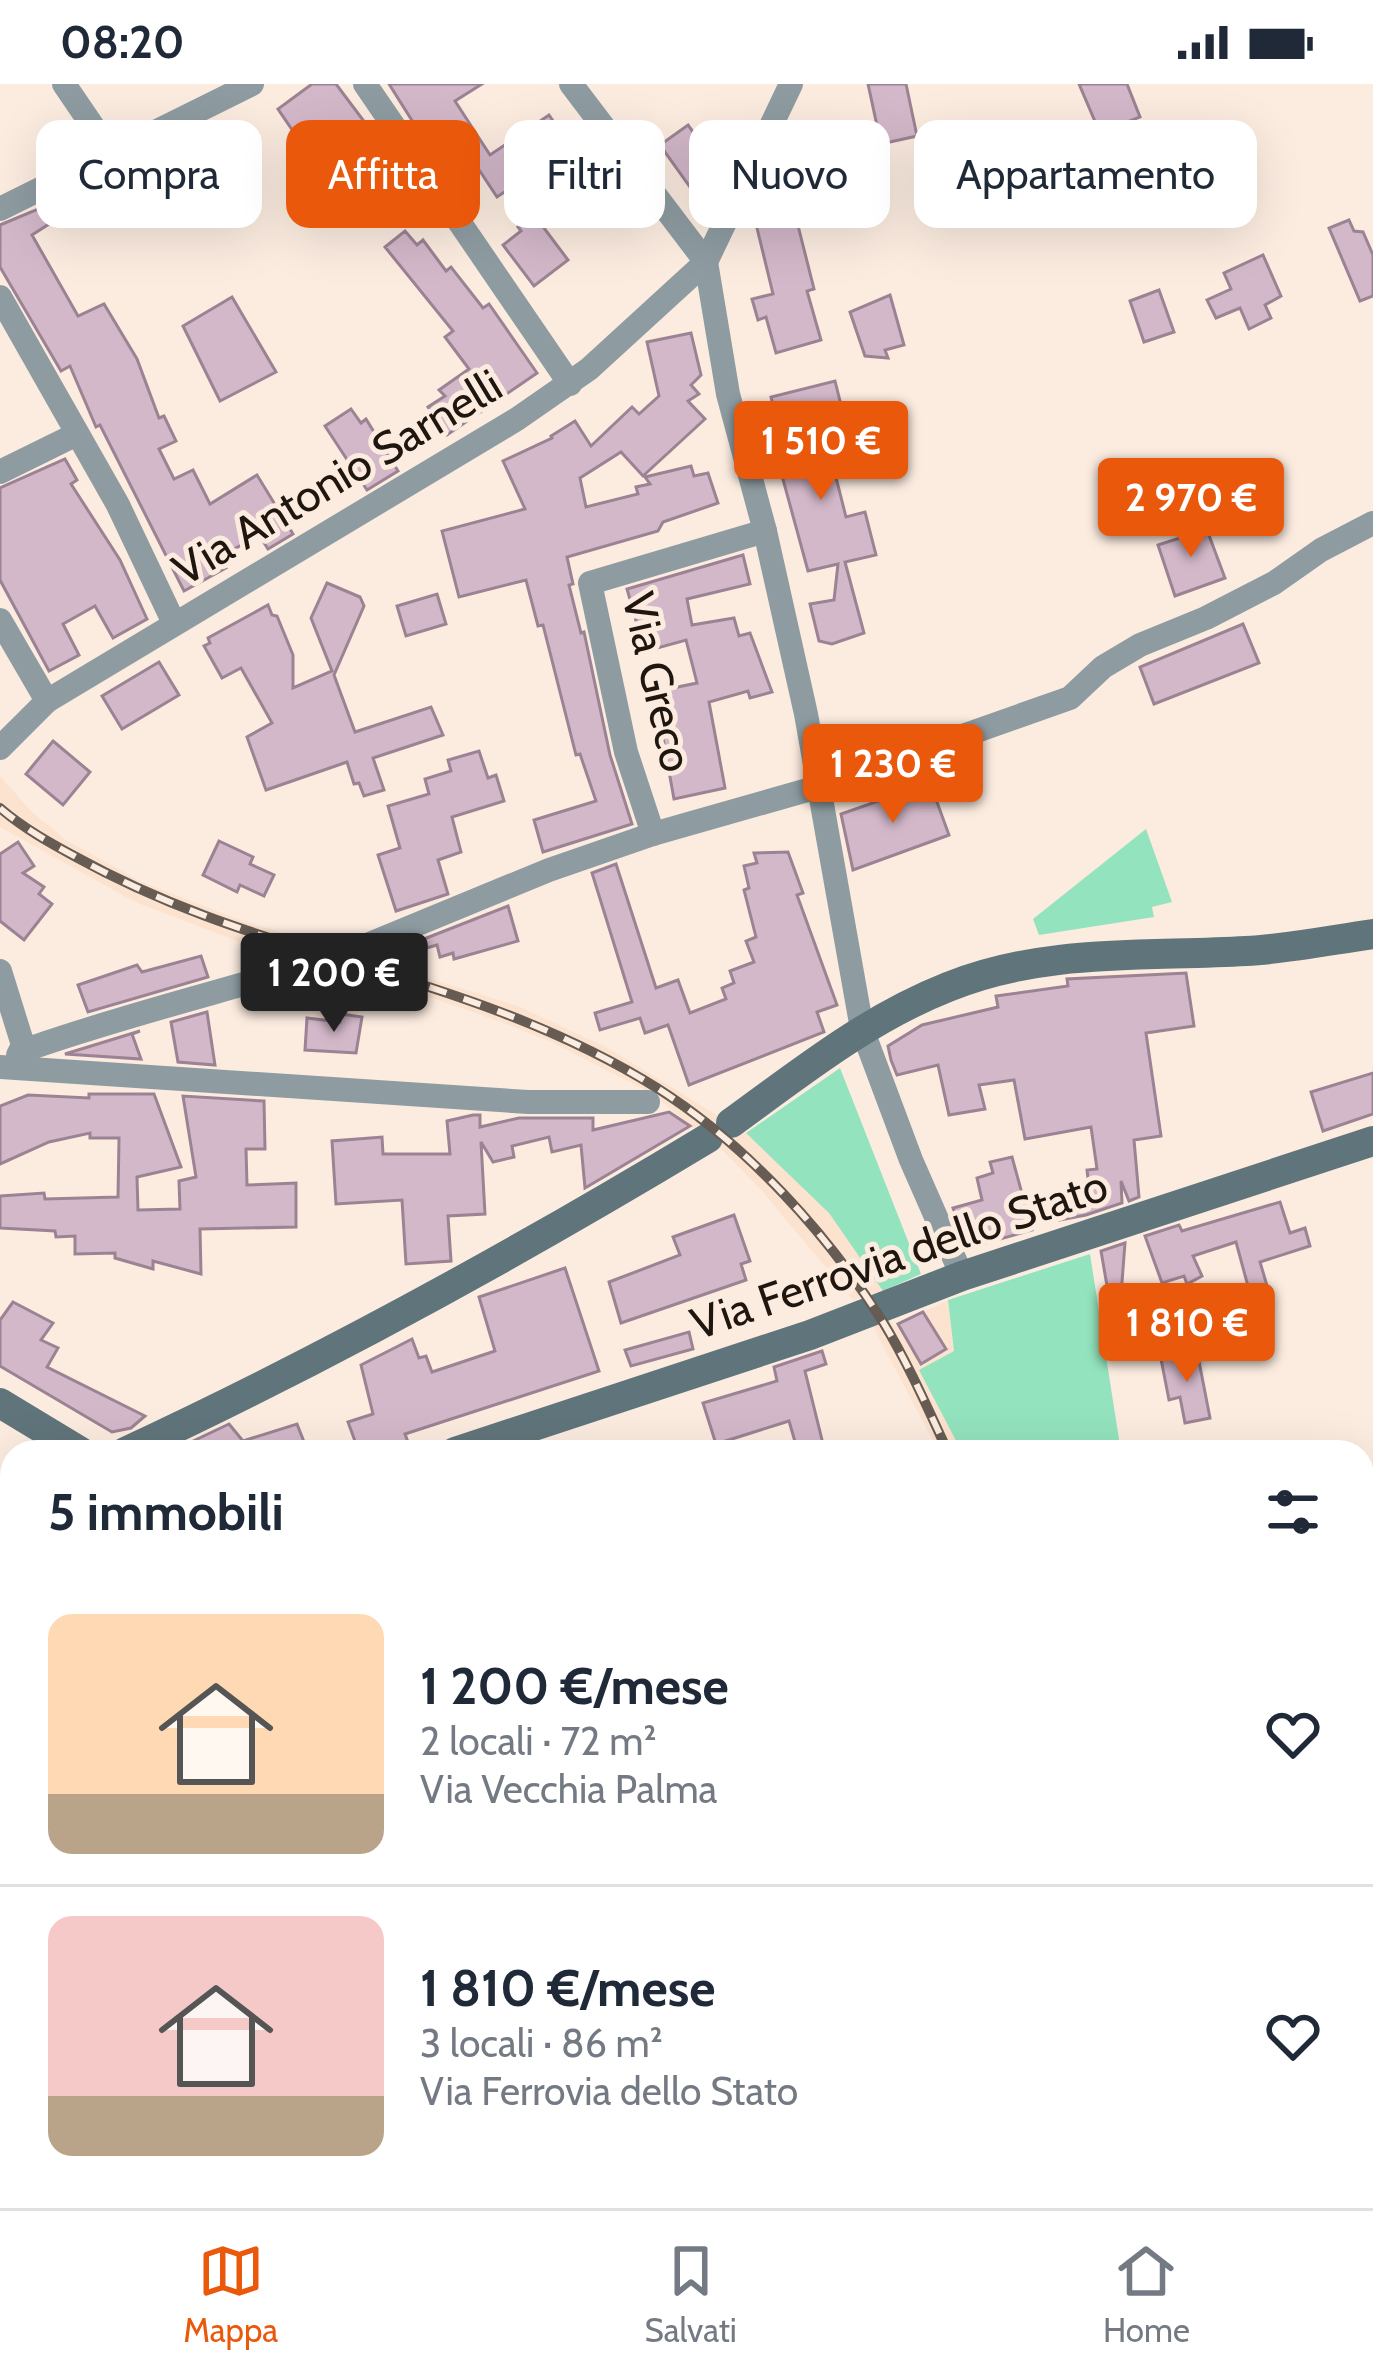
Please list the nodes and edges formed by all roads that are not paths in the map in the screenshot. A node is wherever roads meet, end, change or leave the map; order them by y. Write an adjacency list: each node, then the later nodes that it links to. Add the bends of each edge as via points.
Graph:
1 (64, 84): 6 (street)
2 (252, 84): 7 (street)
3 (365, 84): 12 (street)
4 (571, 84): 10 (street)
5 (791, 84): 10 (street)
6 (88, 120)
7 (182, 120)
8 (36, 192): 9 (street)
9 (0, 209)
10 (706, 262): 12 (street, Via Antonio Sarnelli); 16 (street, via 728,394)
11 (0, 297): 13 (street)
12 (569, 384): 18 (street, Via Antonio Sarnelli)
13 (77, 434): 14 (street); 18 (street)
14 (0, 472)
15 (1373, 523): 21 (street, Via Greco, via 1257,592 1140,645 1070,698)
16 (765, 531): 21 (street); 22 (street, Via Greco, via 590,583 626,752)
17 (0, 620): 19 (street)
18 (174, 623): 19 (street, Via Antonio Sarnelli)
19 (47, 701): 20 (street, Via Antonio Sarnelli)
20 (0, 748)
21 (818, 787): 22 (street, Via Greco); 27 (street)
22 (653, 834): 24 (street, Via Greco)
23 (1373, 934): 27 (main road, via 1252,951 1109,953 1019,965 949,987)
24 (350, 952)
25 (313, 964): 28 (street)
26 (0, 971): 28 (street)
27 (862, 1029): 32 (street); 35 (main road, via 583,1214)
28 (23, 1045): 29 (street)
29 (0, 1066): 30 (street, via 528,1102)
30 (649, 1102)
31 (1373, 1141): 32 (main road, Via Ferrovia dello Stato)
32 (962, 1276): 36 (main road, Via Ferrovia dello Stato)
33 (0, 1403): 34 (main road)
34 (61, 1440)
35 (149, 1440)
36 (491, 1440)

